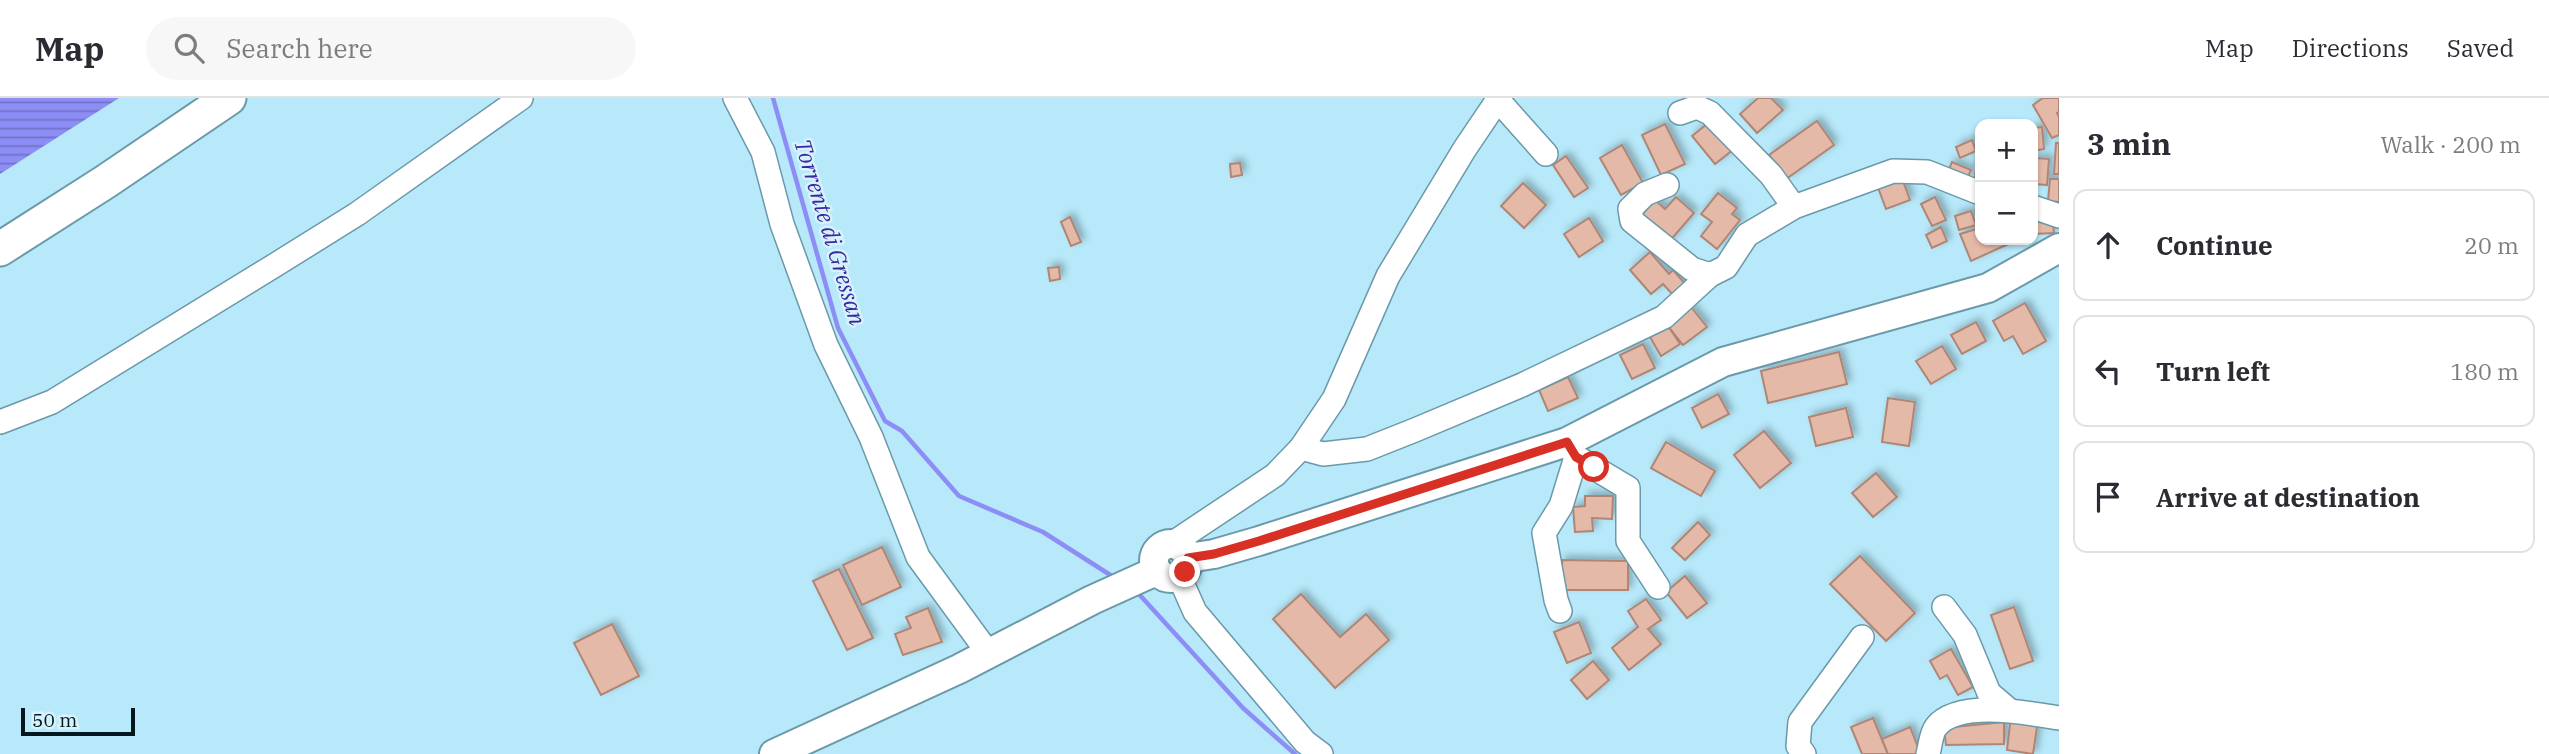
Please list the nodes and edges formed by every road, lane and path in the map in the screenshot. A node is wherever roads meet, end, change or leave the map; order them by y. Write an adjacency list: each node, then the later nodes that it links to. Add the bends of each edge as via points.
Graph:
1 (194, 98): 13 (highway)
2 (229, 98): 15 (highway)
3 (521, 98): 17 (street, via 357,214 272,267 52,402)
4 (735, 98): 25 (street, via 763,152 782,225 826,345 871,437 918,556)
5 (1498, 99): 7 (street); 18 (street, via 1388,276 1334,399)
6 (1681, 113): 10 (street, via 1697,107 1710,113 1771,175)
7 (1546, 154)
8 (1667, 185): 16 (street, via 1644,194 1630,209 1632,221 1692,269)
9 (1975, 191): 10 (street, via 1927,172 1893,171)
10 (1794, 206): 16 (street, via 1747,235 1726,267)
11 (2038, 208): 12 (street)
12 (2059, 216)
13 (0, 225)
14 (2059, 248): 19 (main road, via 1988,288 1723,362)
15 (0, 249)
16 (1710, 275): 18 (street, via 1664,317 1522,385 1367,449 1323,454)
17 (0, 422)
18 (1301, 448): 20 (street)
19 (1572, 450): 20 (main road); 21 (street, via 1628,488 1628,541); 23 (street, via 1561,506 1544,533)
20 (1174, 562): 25 (main road); 29 (street, via 1195,612 1305,742)
21 (1658, 587)
22 (1944, 607): 26 (street, via 1965,635 1989,694)
23 (1560, 611)
24 (1862, 637): 30 (street, via 1800,722 1798,746)
25 (989, 654): 28 (main road)
26 (2009, 710): 27 (street); 31 (street, via 1954,714 1935,728)
27 (2059, 718)
28 (774, 754)
29 (1321, 754)
30 (1804, 754)
31 (1928, 754)

